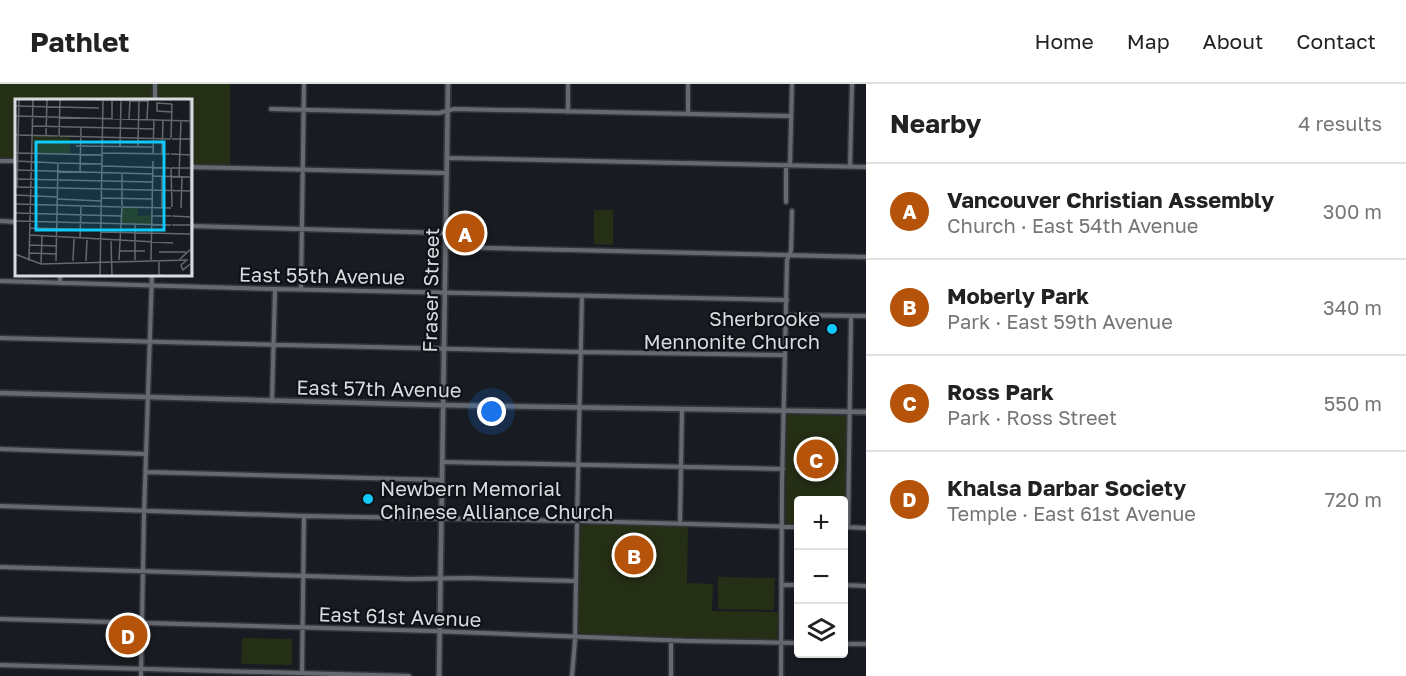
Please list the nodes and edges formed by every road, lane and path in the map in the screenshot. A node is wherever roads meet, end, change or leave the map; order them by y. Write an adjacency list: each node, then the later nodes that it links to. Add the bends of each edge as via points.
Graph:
1 (304, 84): 8 (street)
2 (448, 84): 9 (street, Fraser Street)
3 (568, 84): 10 (street)
4 (688, 84): 11 (street)
5 (792, 84): 12 (street)
6 (852, 84): 16 (street)
7 (271, 109): 8 (street)
8 (304, 110): 9 (street); 18 (street)
9 (447, 111): 10 (street); 13 (street, Fraser Street)
10 (568, 112): 11 (street)
11 (688, 114): 12 (street)
12 (791, 116): 14 (street)
13 (447, 158): 14 (street); 19 (street, Fraser Street)
14 (788, 165): 16 (street); 20 (street)
15 (192, 167): 18 (street)
16 (850, 167): 17 (street)
17 (866, 167)
18 (303, 169): 19 (street); 25 (street)
19 (446, 173): 26 (street, Fraser Street)
20 (786, 202)
21 (792, 210): 28 (street)
22 (0, 221): 23 (street)
23 (15, 222)
24 (192, 226): 25 (street)
25 (302, 230): 26 (street); 36 (street)
26 (446, 233): 27 (street, Fraser Street)
27 (445, 247): 28 (street); 37 (street, Fraser Street)
28 (789, 255): 29 (street); 39 (street)
29 (866, 257)
30 (60, 276): 33 (street)
31 (152, 276): 34 (street)
32 (0, 281): 33 (street, East 55th Avenue)
33 (60, 283): 34 (street, East 55th Avenue)
34 (151, 286): 35 (street, East 55th Avenue); 44 (street)
35 (275, 289): 36 (street, East 55th Avenue); 45 (street)
36 (301, 290): 37 (street, East 55th Avenue)
37 (445, 293): 38 (street, East 55th Avenue); 46 (street, Fraser Street)
38 (582, 296): 39 (street, East 55th Avenue); 47 (street)
39 (787, 300): 40 (street)
40 (786, 315): 41 (street); 48 (street)
41 (851, 316): 42 (street); 56 (street)
42 (866, 316)
43 (0, 338): 44 (street)
44 (149, 341): 45 (street); 50 (street)
45 (273, 343): 46 (street); 51 (street)
46 (444, 348): 47 (street); 52 (street, Fraser Street)
47 (580, 352): 48 (street); 53 (street)
48 (784, 356): 55 (street)
49 (0, 393): 50 (street, East 57th Avenue)
50 (148, 397): 51 (street, East 57th Avenue); 59 (street)
51 (272, 401): 52 (street, East 57th Avenue)
52 (443, 405): 53 (street, East 57th Avenue); 60 (street, Fraser Street)
53 (579, 408): 54 (street, East 57th Avenue); 61 (street)
54 (682, 410): 55 (street, East 57th Avenue); 62 (street)
55 (784, 411): 56 (street, East 57th Avenue); 63 (street)
56 (849, 412): 57 (street, East 57th Avenue); 66 (street)
57 (866, 412)
58 (0, 449): 59 (street)
59 (146, 454): 64 (street)
60 (443, 462): 61 (street); 65 (street, Fraser Street)
61 (578, 465): 62 (street); 71 (street)
62 (681, 467): 63 (street); 72 (street)
63 (783, 469): 73 (street)
64 (146, 472): 65 (street); 68 (street)
65 (442, 480): 70 (street, Fraser Street)
66 (847, 496)
67 (0, 506): 68 (street)
68 (144, 511): 69 (street); 78 (street)
69 (304, 516): 70 (street); 79 (street)
70 (441, 519): 71 (street); 80 (street, Fraser Street)
71 (577, 521): 72 (street); 81 (street)
72 (680, 523): 73 (street)
73 (782, 526): 74 (street); 82 (street)
74 (794, 527)
75 (848, 527): 76 (street)
76 (866, 528)
77 (0, 567): 78 (street)
78 (144, 570): 79 (street); 87 (street)
79 (304, 575): 80 (street); 88 (street)
80 (440, 579): 81 (street); 89 (street, Fraser Street)
81 (576, 581): 90 (street)
82 (782, 585): 83 (street); 92 (street)
83 (794, 585)
84 (848, 585): 85 (street)
85 (866, 586)
86 (0, 619): 87 (street, East 61st Avenue)
87 (142, 623): 88 (street, East 61st Avenue); 97 (street)
88 (303, 627): 89 (street, East 61st Avenue); 98 (street)
89 (440, 632): 90 (street, East 61st Avenue); 101 (street, Fraser Street)
90 (575, 637): 91 (street, East 61st Avenue); 102 (street)
91 (671, 640): 92 (street, East 61st Avenue); 103 (street)
92 (781, 643): 93 (street, East 61st Avenue); 104 (street)
93 (794, 643)
94 (848, 644): 95 (street)
95 (866, 644)
96 (0, 665): 97 (street)
97 (141, 669): 98 (street); 99 (street)
98 (302, 675): 100 (street)
99 (141, 676)
100 (409, 676)
101 (439, 676)
102 (572, 676)
103 (671, 676)
104 (782, 676)

